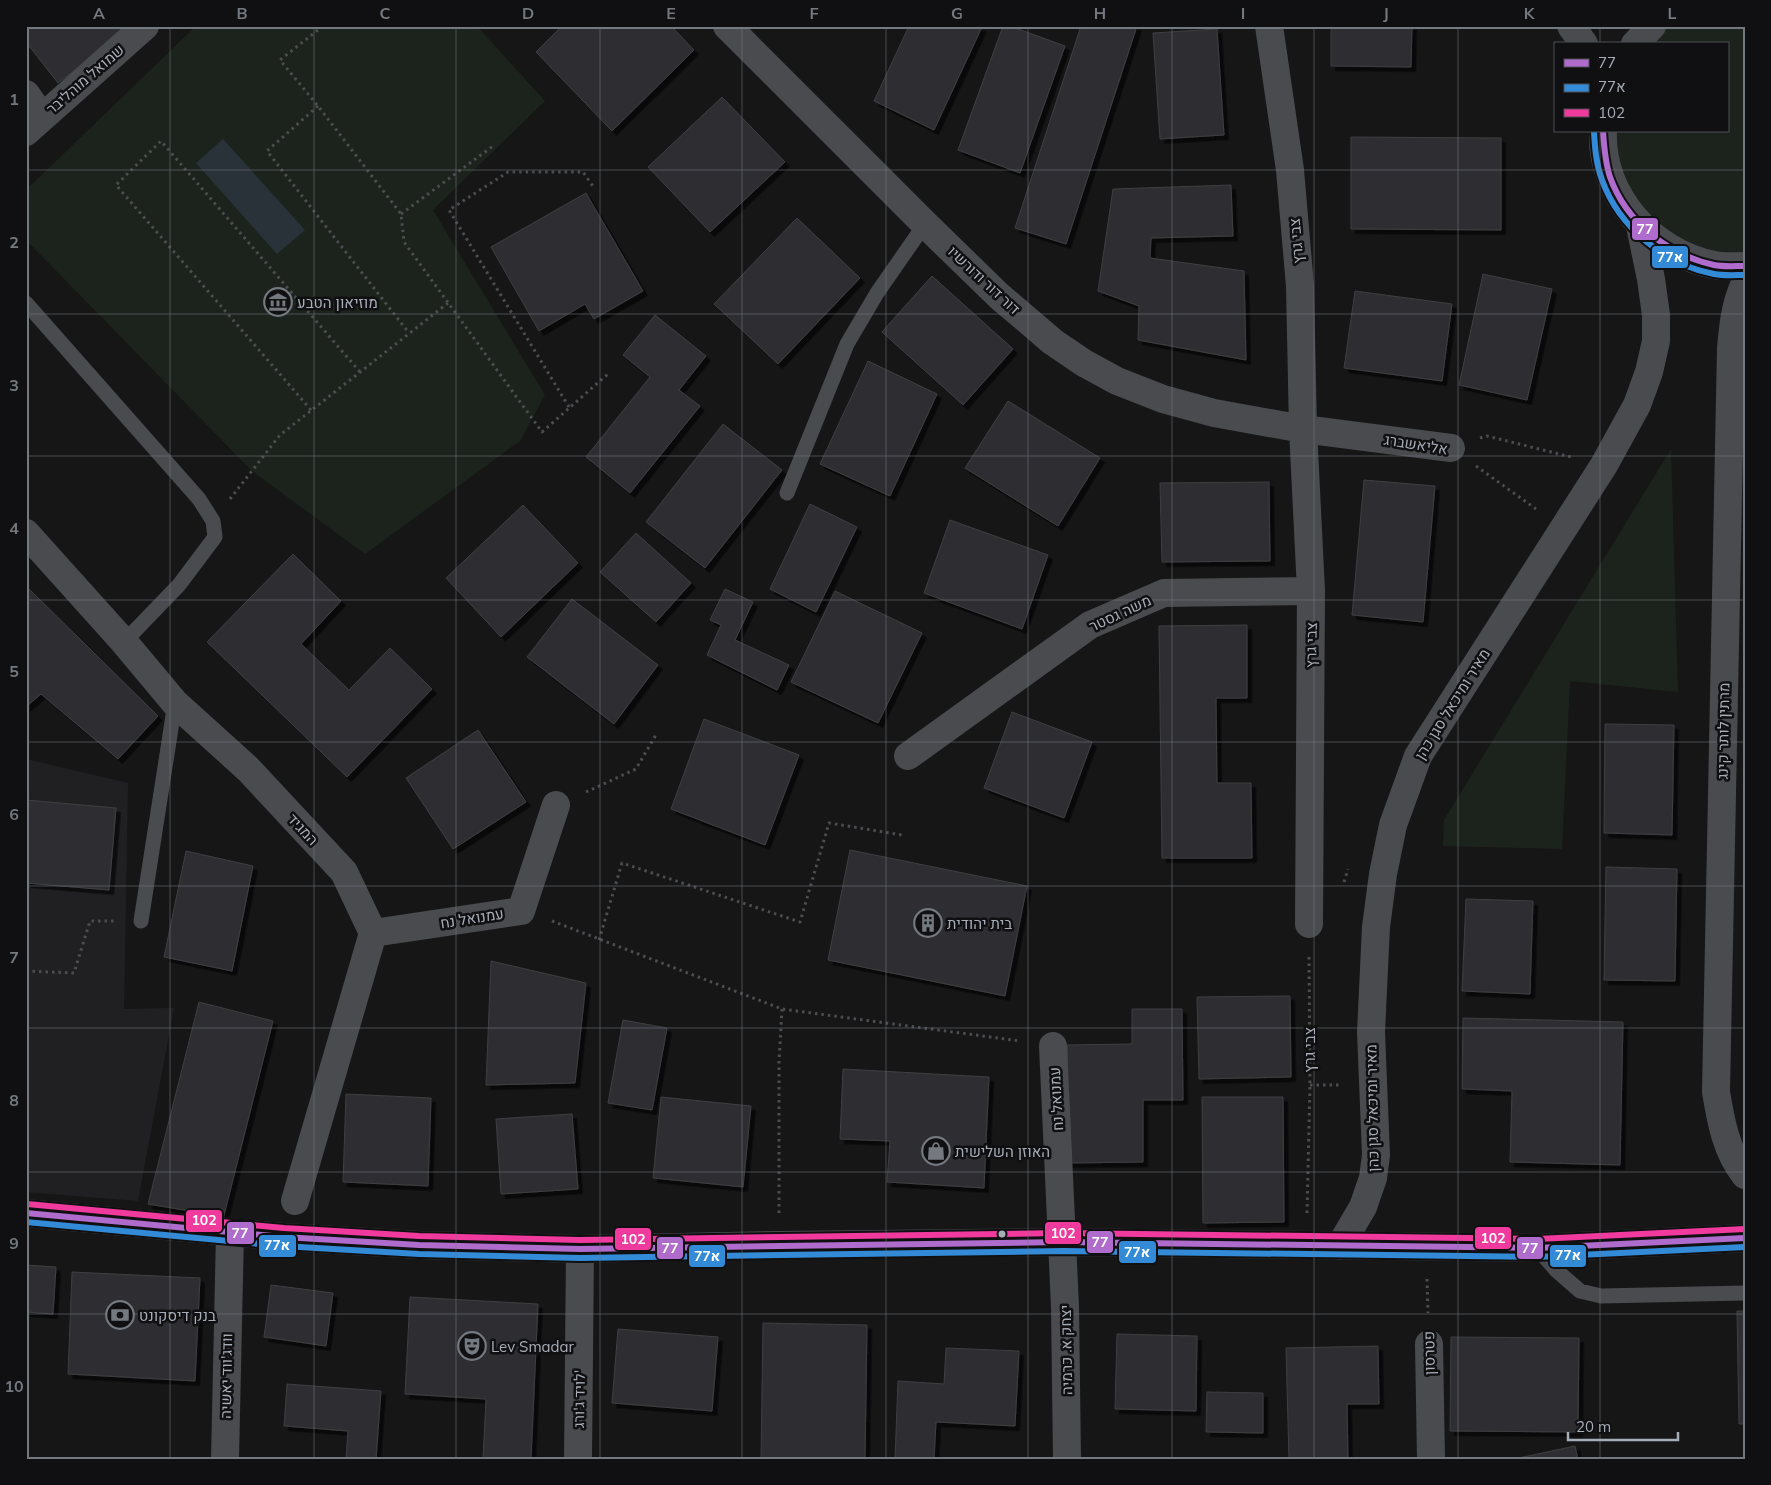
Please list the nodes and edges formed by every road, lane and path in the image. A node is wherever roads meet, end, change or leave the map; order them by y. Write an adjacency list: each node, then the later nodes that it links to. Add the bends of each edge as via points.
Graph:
1 (145, 26): 11 (street, שמואל מוהליבר)
2 (323, 26): 10 (path, via 280,60)
3 (727, 26): 16 (street, דור דור ודורשיו)
4 (1571, 26): 7 (street)
5 (1652, 26): 8 (street)
6 (1268, 31): 27 (street, צבי גרץ, via 1290,170 1299,276)
7 (1583, 42)
8 (1637, 42)
9 (26, 94): 11 (street)
10 (318, 106): 15 (path); 22 (path, via 267,151)
11 (34, 124)
12 (1603, 132): 17 (street, via 1608,173)
13 (493, 146): 15 (path)
14 (595, 189): 25 (path, via 583,172 508,172 449,210)
15 (401, 214): 21 (path, via 404,242)
16 (925, 224): 27 (street, דור דור ודורשיו, via 1053,342 1117,381 1214,414); 30 (lane, via 877,293 847,344)
17 (1640, 226): 18 (street, via 1674,251 1714,265); 32 (street, מאיר ומיכאל סגן כהן, via 1656,315 1656,341 1649,372 1637,404 1604,465)
18 (1745, 266)
19 (1745, 283): 51 (street, מרתין לותר קינג, via 1739,296 1731,348 1716,1092 1723,1135)
20 (26, 303): 31 (lane, via 199,499)
21 (448, 303): 22 (path); 25 (path, via 542,432)
22 (409, 333): 23 (path)
23 (360, 372): 26 (path); 26 (path, via 162,141 116,185)
24 (609, 373): 25 (path)
25 (569, 407)
26 (310, 410): 31 (path, via 280,435)
27 (1303, 429): 28 (street, אליאשברג); 34 (street, צבי גרץ)
28 (1451, 448): 29 (path, via 1487,436); 32 (path, אליאשברג)
29 (1555, 452)
30 (787, 494)
31 (213, 521): 35 (lane, via 215,537 180,585)
32 (1564, 528): 54 (street, מאיר ומיכאל סגן כהן, via 1418,756 1393,825 1376,927 1371,1032 1376,1155 1367,1198)
33 (26, 533): 35 (street, המגיד)
34 (1312, 591): 38 (street, משה גסטר, via 1164,593 1090,625); 45 (street, צבי גרץ)
35 (124, 642): 36 (street, המגיד)
36 (175, 703): 44 (lane); 46 (street, המגיד, via 248,769 344,872)
37 (657, 733): 39 (path, via 636,769)
38 (908, 756)
39 (556, 805): 43 (street, עמנואל נח)
40 (902, 835): 47 (path, via 829,823 800,922 622,863)
41 (1351, 860): 42 (path)
42 (1344, 885)
43 (521, 911): 46 (street, עמנואל נח); 47 (path)
44 (141, 921): 48 (path, via 90,921 74,974)
45 (1309, 924): 54 (path, צבי גרץ, via 1307,1218)
46 (373, 933): 52 (street)
47 (599, 940): 49 (path)
48 (26, 971)
49 (782, 1009): 50 (path); 58 (path)
50 (1053, 1046): 57 (street, עמנואל נח)
51 (1745, 1175)
52 (295, 1200)
53 (26, 1213): 55 (street)
54 (1356, 1220): 59 (street, מאיר ומיכאל סגן כהן)
55 (230, 1233): 62 (street); 65 (street, וודג'ווד יאשיה)
56 (1745, 1238): 61 (street)
57 (1063, 1242): 58 (street); 59 (street); 67 (street, יצחק א. כרמיה)
58 (779, 1245): 62 (street)
59 (1340, 1246): 60 (street)
60 (1426, 1247): 61 (street); 64 (path, פטרסון)
61 (1538, 1248): 63 (lane, via 1580,1291 1601,1296)
62 (580, 1249): 66 (street, לויד ג'ורג')
63 (1745, 1293)
64 (1429, 1344): 68 (street, פטרסון)
65 (225, 1459)
66 (578, 1459)
67 (1067, 1459)
68 (1431, 1459)

